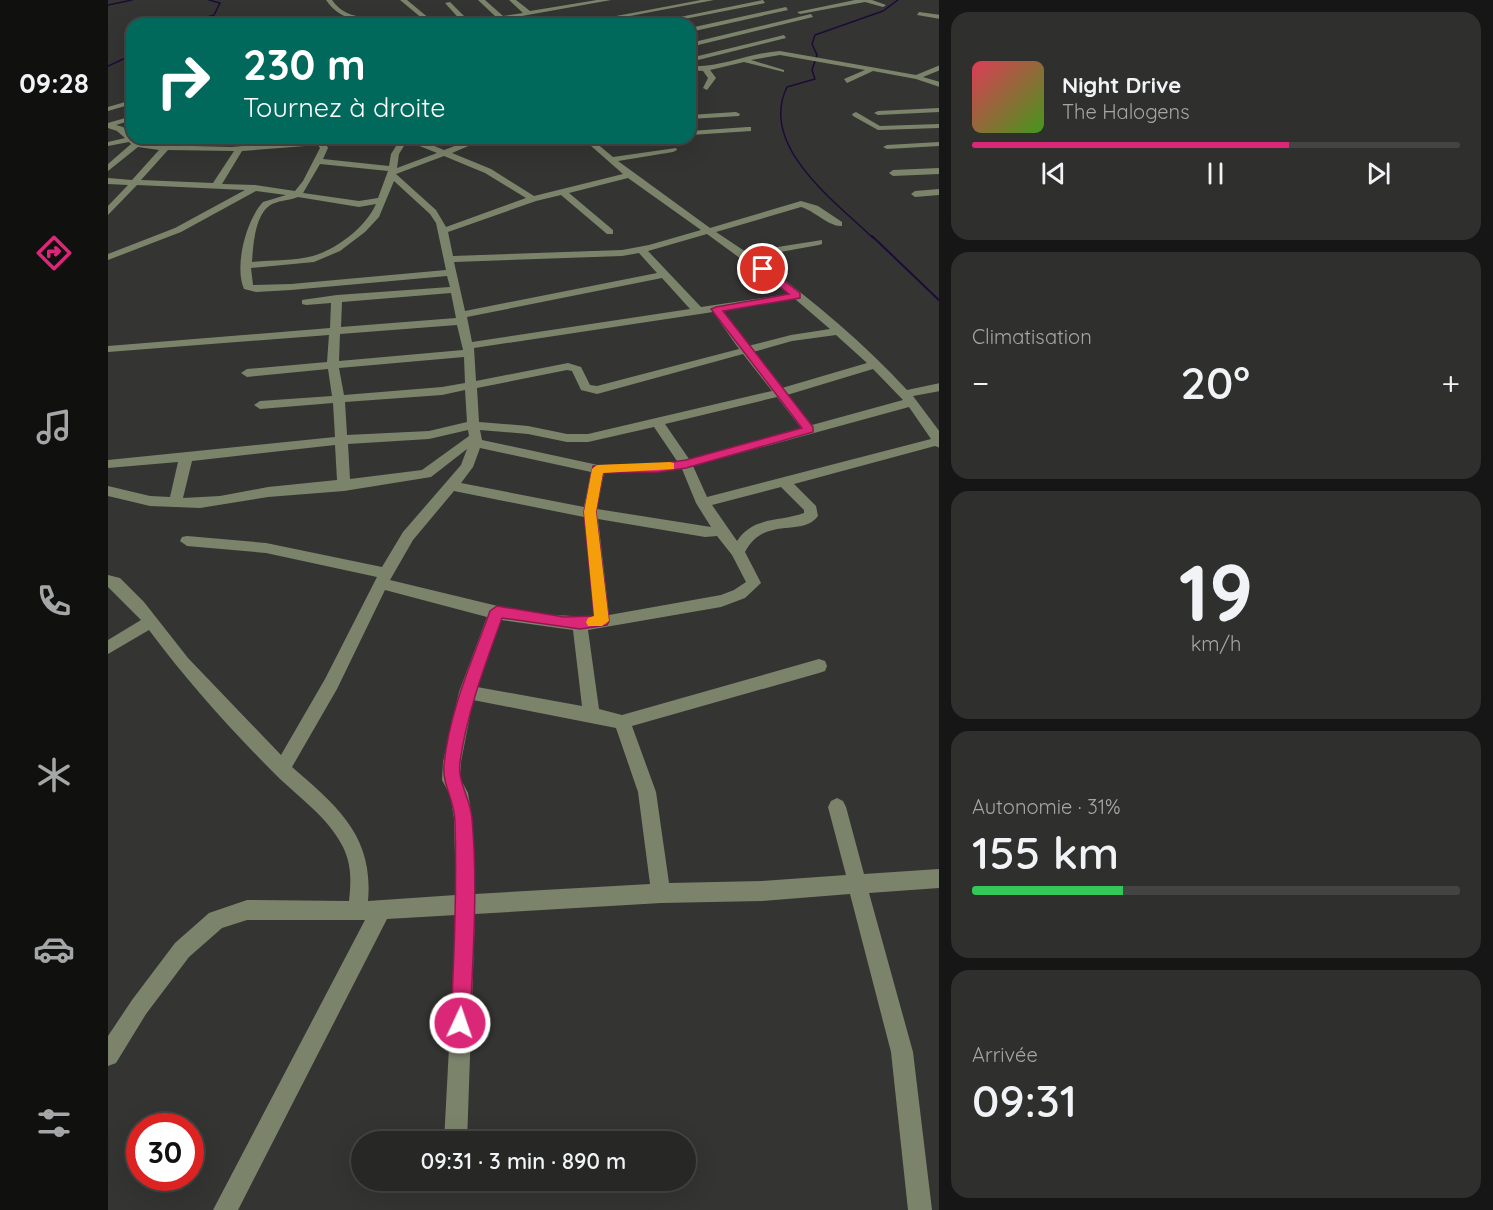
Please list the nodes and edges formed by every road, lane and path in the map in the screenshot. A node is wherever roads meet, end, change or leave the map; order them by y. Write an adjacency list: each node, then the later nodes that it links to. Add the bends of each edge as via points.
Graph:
1 (329, 0): 16 (street, via 337,11)
2 (403, 0): 17 (street)
3 (481, 0): 19 (street)
4 (513, 0): 13 (street)
5 (608, 0): 13 (street)
6 (711, 0): 20 (street)
7 (865, 0): 10 (street); 12 (street)
8 (760, 1): 11 (street); 21 (street)
9 (448, 3): 18 (street)
10 (883, 5)
11 (786, 9): 12 (street); 22 (street)
12 (798, 12): 24 (street, via 811,16)
13 (529, 14): 19 (street)
14 (919, 14): 15 (street)
15 (939, 17)
16 (363, 18)
17 (426, 18)
18 (462, 18)
19 (501, 18)
20 (613, 18)
21 (678, 18)
22 (696, 29)
23 (784, 37): 25 (street)
24 (696, 44)
25 (696, 59)
26 (744, 60): 29 (street); 30 (street, via 784,53); 31 (street)
27 (939, 67): 32 (street)
28 (696, 69): 29 (street)
29 (706, 70): 35 (street, via 712,78)
30 (870, 70): 32 (street); 33 (street)
31 (783, 71)
32 (917, 77): 34 (street)
33 (847, 81)
34 (939, 85)
35 (707, 88)
36 (126, 104): 37 (street)
37 (108, 110)
38 (939, 110): 39 (street)
39 (878, 112)
40 (736, 114): 42 (street)
41 (856, 114): 45 (street, via 878,128)
42 (696, 117)
43 (126, 120): 44 (street)
44 (108, 125): 48 (street)
45 (939, 126)
46 (748, 129): 47 (street)
47 (696, 133)
48 (126, 134)
49 (126, 138): 51 (street)
50 (126, 143): 67 (street)
51 (108, 144)
52 (156, 144): 61 (street)
53 (263, 144): 60 (street)
54 (322, 144): 66 (street)
55 (402, 144): 69 (street, via 395,154)
56 (423, 144): 64 (street)
57 (466, 144): 64 (street)
58 (593, 144): 65 (street)
59 (939, 144): 62 (street)
60 (234, 146): 61 (street); 74 (street)
61 (165, 147): 73 (street)
62 (887, 147)
63 (673, 150): 65 (street)
64 (444, 152): 69 (street); 80 (street, via 488,171)
65 (611, 160): 71 (street)
66 (318, 161): 69 (street, via 364,164); 79 (street)
67 (108, 168)
68 (939, 171): 70 (street)
69 (392, 172): 81 (street); 85 (street, via 433,212)
70 (893, 173)
71 (630, 174): 76 (street); 84 (street)
72 (108, 181): 73 (street)
73 (133, 183): 74 (street); 82 (street)
74 (216, 186): 75 (street)
75 (255, 188): 79 (street); 90 (street, via 178,230)
76 (562, 191): 80 (street); 86 (street)
77 (939, 192): 78 (street)
78 (915, 194)
79 (296, 195): 81 (street, via 359,204); 91 (street, via 262,208 253,227)
80 (533, 199): 85 (street)
81 (381, 200): 91 (street, via 371,222 329,254)
82 (108, 212)
83 (838, 224): 84 (street, via 815,208 801,204)
84 (707, 230): 88 (street); 89 (street)
85 (443, 231): 92 (street)
86 (610, 232)
87 (819, 242): 89 (street)
88 (642, 250): 92 (street); 93 (street)
89 (743, 256): 95 (street)
90 (108, 257)
91 (247, 265): 92 (street, via 248,287 256,290)
92 (452, 265): 94 (street)
93 (665, 274): 99 (street); 100 (street)
94 (456, 290): 96 (street); 100 (street)
95 (797, 296): 98 (street); 102 (street)
96 (337, 298): 97 (street); 101 (street)
97 (306, 302)
98 (716, 309): 99 (street); 105 (street)
99 (699, 312): 104 (street)
100 (461, 318): 101 (street); 104 (street)
101 (337, 330): 103 (street); 107 (street)
102 (838, 331): 105 (street, via 791,338); 106 (street)
103 (108, 349)
104 (468, 349): 107 (street); 109 (street)
105 (746, 351): 109 (street, via 597,390 585,387 577,369 568,366); 111 (street)
106 (876, 364): 111 (street); 112 (street)
107 (333, 366): 108 (street); 113 (street)
108 (247, 373)
109 (470, 387): 113 (street); 117 (street)
110 (939, 387): 112 (street)
111 (780, 393): 115 (street); 116 (street)
112 (909, 398): 116 (street); 118 (street)
113 (339, 400): 114 (street); 119 (street)
114 (260, 405)
115 (657, 422): 117 (street, via 588,438 528,430); 122 (street)
116 (809, 430): 122 (street)
117 (475, 435): 119 (street, via 454,431); 123 (street); 125 (street, via 426,474); 126 (street, via 467,467)
118 (938, 438): 124 (street)
119 (340, 440): 120 (street); 125 (street)
120 (186, 457): 121 (street); 128 (street)
121 (108, 464)
122 (686, 464): 123 (street); 129 (street)
123 (597, 469): 130 (street)
124 (784, 482): 129 (street); 133 (street, via 811,509 811,516 766,526 750,534)
125 (344, 486): 128 (street, via 268,492 220,501)
126 (452, 486): 130 (street); 134 (street, via 408,536)
127 (108, 491): 128 (street, via 150,501)
128 (175, 502)
129 (703, 503): 131 (street)
130 (590, 512): 131 (street, via 705,532); 138 (street)
131 (721, 531): 133 (street)
132 (187, 541): 134 (street, via 266,548)
133 (738, 552): 138 (street, via 754,583 746,592)
134 (384, 578): 136 (street); 145 (street, via 331,684)
135 (108, 581): 137 (street, via 115,582)
136 (497, 611): 139 (street); 142 (street)
137 (151, 621): 140 (street); 145 (street, via 189,671)
138 (602, 621): 139 (street)
139 (580, 624): 143 (street)
140 (108, 648)
141 (819, 666): 144 (street)
142 (467, 692): 143 (street); 150 (street, via 451,780 459,793 463,818)
143 (591, 715): 144 (street)
144 (622, 722): 149 (street, via 647,792)
145 (282, 769): 152 (street, via 337,819 351,843 360,873)
146 (837, 807): 148 (street)
147 (939, 878): 148 (street)
148 (859, 884): 149 (street); 156 (street, via 902,1052)
149 (661, 893): 150 (street)
150 (466, 905): 151 (street); 154 (street)
151 (382, 909): 152 (street); 155 (street)
152 (358, 911): 153 (street, via 247,910 216,920 182,950)
153 (108, 1055)
154 (456, 1131)
155 (225, 1210)
156 (920, 1210)

